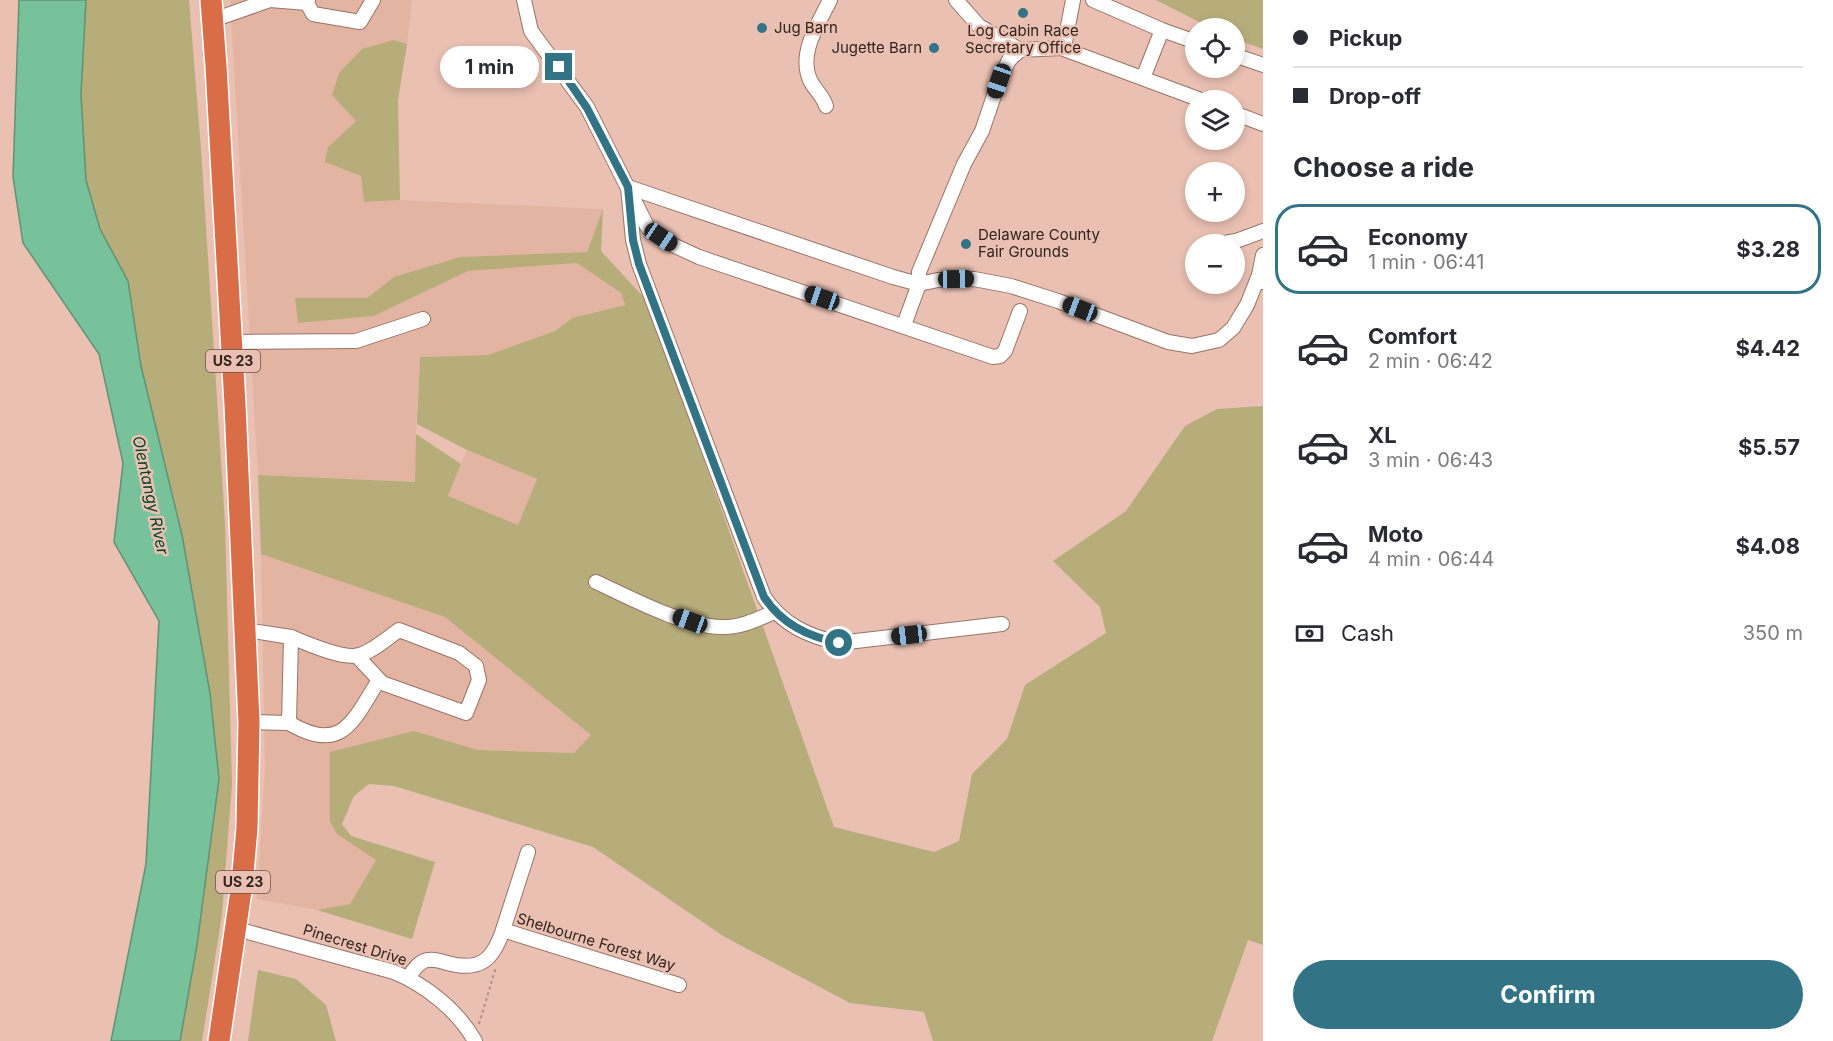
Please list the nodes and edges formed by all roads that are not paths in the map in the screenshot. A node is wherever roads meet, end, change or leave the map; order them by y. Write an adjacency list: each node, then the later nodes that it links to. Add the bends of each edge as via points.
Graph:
1 (373, 0): 7 (street, via 360,22 313,14)
2 (524, 0): 21 (street, via 531,31 587,108)
3 (830, 0): 18 (street, via 809,45 805,64)
4 (956, 0): 13 (street, via 979,26)
5 (1073, 0): 12 (street)
6 (1093, 0): 10 (street)
7 (307, 2): 8 (street)
8 (254, 3): 9 (street)
9 (212, 10): 30 (highway, US 23)
10 (1162, 30): 11 (street); 16 (street)
11 (1185, 38)
12 (1061, 48): 13 (street); 16 (street)
13 (1020, 50): 26 (street, via 1009,60 999,81 982,131 919,272)
14 (1245, 59): 15 (street)
15 (1263, 65)
16 (1143, 78): 17 (street)
17 (1185, 94)
18 (826, 106)
19 (1245, 117): 20 (street)
20 (1263, 124)
21 (628, 187): 26 (street); 29 (street, via 648,228 673,245); 32 (street, via 639,264 764,597)
22 (1263, 231): 23 (street)
23 (1245, 238)
24 (1263, 255): 25 (street)
25 (1261, 279): 26 (street, via 1233,328 1219,340 1192,346 1168,342 1011,286 974,279)
26 (919, 284): 29 (street)
27 (1020, 311): 29 (street, via 1005,351 993,357)
28 (423, 320): 30 (street, via 356,341)
29 (904, 325)
30 (232, 342): 34 (highway, US 23)
31 (596, 582): 32 (street, via 650,607 722,627 752,622)
32 (774, 612): 33 (street, via 799,630 839,643)
33 (1002, 624)
34 (246, 630): 35 (street); 38 (highway, US 23)
35 (291, 637): 36 (street, via 331,653); 39 (street)
36 (357, 656): 37 (street); 37 (street, via 399,630 459,653 476,666 478,680 466,713)
37 (379, 680): 39 (street, via 344,731 315,735)
38 (249, 722): 39 (street); 41 (highway, US 23, via 247,828)
39 (289, 723)
40 (528, 852): 42 (street, Shelbourne Forest Way)
41 (237, 929): 43 (street, Pinecrest Drive); 45 (highway, US 23)
42 (503, 930): 43 (street, Shelbourne Forest Way, via 496,948 481,962 460,966 425,961); 44 (street, Shelbourne Forest Way)
43 (408, 978): 46 (street, Pinecrest Drive, via 450,1010)
44 (679, 985)
45 (219, 1041)
46 (475, 1041)

